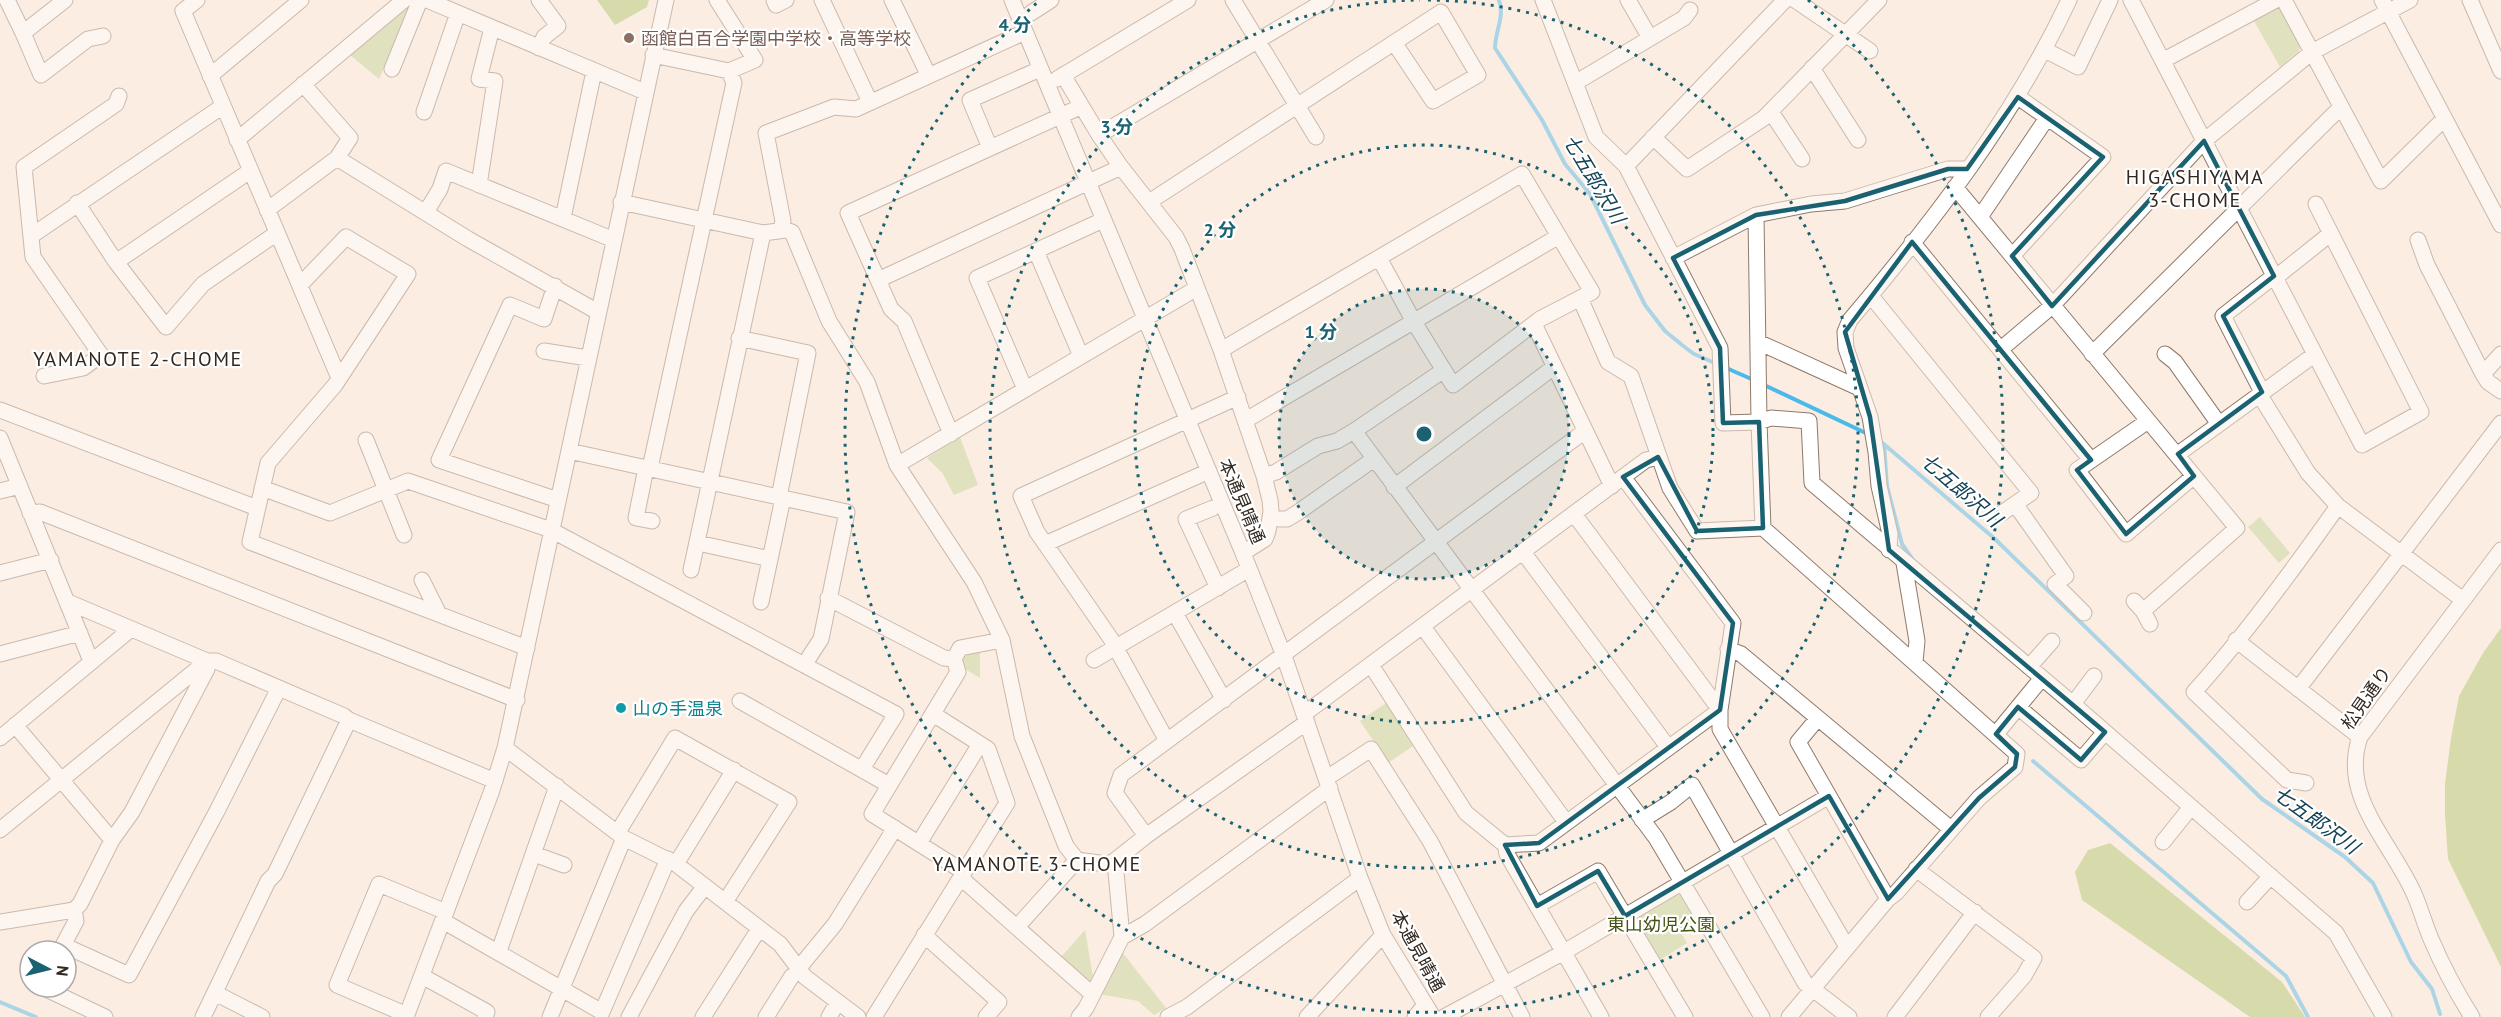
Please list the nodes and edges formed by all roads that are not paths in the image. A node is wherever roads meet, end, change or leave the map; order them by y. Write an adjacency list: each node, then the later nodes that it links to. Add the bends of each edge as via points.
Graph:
1 (7, 0): 38 (street)
2 (65, 0): 38 (street)
3 (197, 0): 58 (street, via 183,11)
4 (301, 0): 58 (street)
5 (404, 0): 60 (street)
6 (420, 0): 51 (street)
7 (427, 0): 34 (street)
8 (539, 0): 44 (street, via 558,26 544,37)
9 (666, 0): 48 (street)
10 (717, 0): 54 (street, via 755,60)
11 (774, 0): 12 (street, via 776,5)
12 (786, 0)
13 (822, 0): 65 (street)
14 (892, 0): 56 (street)
15 (1012, 0): 37 (street, 本通見晴通)
16 (1051, 0): 35 (street)
17 (1188, 0): 57 (street)
18 (1233, 0): 42 (street)
19 (1326, 0): 42 (street)
20 (1543, 0): 59 (street)
21 (1628, 0): 41 (street)
22 (1785, 0): 77 (street)
23 (1796, 0): 39 (street)
24 (1879, 0): 39 (street)
25 (2069, 0): 45 (street)
26 (2110, 0): 45 (street, via 2078,67)
27 (2276, 0): 49 (street)
28 (2284, 0): 47 (street)
29 (2410, 0): 32 (street)
30 (2470, 0): 55 (street)
31 (2134, 1): 49 (street)
32 (2385, 6): 47 (street); 74 (street)
33 (1690, 10): 41 (street, via 1684,18)
34 (458, 13): 36 (street); 71 (street)
35 (1031, 13)
36 (492, 28): 44 (street); 89 (street, via 479,79 495,81)
37 (1025, 32): 52 (street, 本通見晴通); 56 (street)
38 (23, 33): 40 (street, via 41,75 88,39)
39 (1845, 35): 46 (street); 50 (street)
40 (103, 36)
41 (1650, 38): 59 (street)
42 (1257, 40): 67 (street); 75 (street)
43 (1395, 44): 43 (street, via 1433,101 1478,75 1441,12); 67 (street)
44 (539, 48): 53 (street)
45 (2045, 50): 64 (street)
46 (1870, 51)
47 (2312, 52): 68 (street); 80 (street)
48 (653, 55): 54 (street); 62 (street)
49 (2164, 60): 80 (street)
50 (1812, 68): 70 (street); 79 (street)
51 (392, 69)
52 (1040, 69): 61 (street, 本通見晴通); 81 (street, via 970,100)
53 (594, 71): 62 (street); 100 (street)
54 (729, 71): 101 (street, via 734,83)
55 (2501, 71)
56 (928, 74): 65 (street)
57 (1063, 75): 61 (street); 69 (street)
58 (210, 76): 66 (street)
59 (1575, 83): 84 (street, via 1596,137)
60 (303, 84): 78 (street); 82 (street, via 350,138)
61 (1046, 85): 72 (street, 本通見晴通)
62 (645, 93): 91 (street)
63 (119, 96): 108 (street, via 116,104 24,167)
64 (2018, 97): 73 (street); 86 (street)
65 (870, 102): 104 (street, via 856,109 834,107 766,133 783,221)
66 (222, 106): 78 (street); 93 (street)
67 (1298, 106): 76 (street); 92 (street)
68 (2341, 106): 74 (street, via 2381,182); 95 (street)
69 (1080, 107): 72 (street); 75 (street)
70 (1771, 111): 77 (street, via 1687,169); 83 (street)
71 (424, 112)
72 (1060, 116): 81 (street); 88 (street, 本通見晴通)
73 (2047, 118): 99 (street); 114 (street, via 2103,157)
74 (2444, 119): 103 (street)
75 (1099, 135): 85 (street)
76 (1316, 137)
77 (1653, 137): 84 (street)
78 (237, 140): 87 (street)
79 (1858, 140)
80 (2204, 141): 95 (street); 125 (street)
81 (990, 148): 119 (street, via 848,213)
82 (337, 158): 96 (street); 97 (street)
83 (1802, 159)
84 (1626, 166): 116 (street)
85 (1121, 167): 88 (street); 92 (street)
86 (1967, 169): 90 (street); 98 (street, via 1948,169 1845,201)
87 (250, 171): 96 (street); 117 (street)
88 (1088, 183): 102 (street, 本通見晴通); 119 (street)
89 (479, 185): 97 (street, via 446,171 441,189); 100 (street)
90 (1955, 187): 99 (street); 112 (street)
91 (621, 202): 101 (street); 110 (street)
92 (1149, 202): 122 (street, via 1176,237)
93 (77, 203): 108 (street); 117 (street)
94 (2316, 204): 107 (street)
95 (2239, 206): 118 (street); 135 (street)
96 (267, 210): 105 (street)
97 (426, 212): 121 (street)
98 (1756, 215): 116 (street); 131 (street)
99 (1980, 217): 114 (street)
100 (563, 218): 110 (street)
101 (705, 220): 106 (street); 169 (street)
102 (1103, 220): 113 (street); 127 (street, 本通見晴通)
103 (2501, 225)
104 (781, 230): 106 (street); 168 (street, via 792,232 829,321 867,382)
105 (277, 233): 117 (street, via 203,284 166,327); 120 (street)
106 (762, 233): 130 (street)
107 (2330, 234): 118 (street); 138 (street, via 2421,412 2361,445)
108 (31, 236): 144 (street, via 33,257 102,355 83,368)
109 (1559, 236): 115 (street, via 1522,174); 124 (street, via 1592,292); 128 (street)
110 (614, 240): 126 (street)
111 (2418, 240): 143 (street)
112 (1912, 242): 123 (street); 133 (street)
113 (1036, 251): 139 (street); 147 (street, via 977,278)
114 (2012, 256): 125 (street)
115 (1379, 258): 128 (street); 132 (street)
116 (1673, 258): 155 (street, via 1720,348 1724,423)
117 (116, 262)
118 (2274, 277): 138 (street); 149 (street, via 2223,316)
119 (878, 280): 160 (street, via 891,309 904,321)
120 (300, 285): 145 (street); 145 (street, via 346,237 408,274)
121 (555, 286): 126 (street); 181 (street, via 544,319 510,305 439,460)
122 (1197, 288): 127 (street); 132 (street)
123 (1871, 296): 146 (street, via 1845,332); 214 (street, via 2031,493 2009,509 2066,576 2055,584)
124 (1580, 298): 129 (street); 165 (street, via 1608,362 1631,376)
125 (2052, 306): 133 (street); 135 (street)
126 (598, 312): 140 (street)
127 (1144, 318): 139 (street); 152 (street, 本通見晴通)
128 (1414, 322): 142 (street); 153 (street)
129 (1534, 324): 141 (street); 142 (street, via 1453,385)
130 (740, 338): 173 (street); 180 (street, via 808,353)
131 (1758, 342): 146 (street); 155 (street)
132 (1221, 350): 150 (street)
133 (2001, 350): 167 (street)
134 (544, 351): 140 (street)
135 (2092, 354): 154 (street)
136 (2165, 354): 157 (street, via 2175,362)
137 (2501, 354): 143 (street)
138 (2314, 355): 149 (street)
139 (1081, 356): 147 (street)
140 (588, 358): 163 (street)
141 (1554, 367): 159 (street); 176 (street)
142 (1444, 370): 158 (street)
143 (2483, 374): 148 (street)
144 (44, 376)
145 (339, 378): 177 (street, via 268,463)
146 (1859, 388): 195 (street, via 1873,437 1890,534)
147 (1025, 389): 160 (street)
148 (2501, 391)
149 (2261, 393): 157 (street); 182 (street, via 2308,473)
150 (1238, 397): 152 (street); 153 (street)
151 (0, 410): 183 (street)
152 (1187, 420): 170 (street, 本通見晴通); 194 (street, via 1021,496)
153 (1246, 420): 171 (street)
154 (2148, 421): 164 (street); 167 (street)
155 (1759, 422): 189 (street); 195 (street, via 1771,418 1809,422 1812,483)
156 (2501, 423): 199 (street)
157 (2219, 424): 164 (street)
158 (1354, 431): 166 (street); 171 (street)
159 (1585, 431): 174 (street); 192 (street)
160 (951, 434): 168 (street)
161 (0, 438): 175 (street)
162 (366, 440): 178 (street)
163 (568, 452): 169 (street); 181 (street)
164 (2178, 454): 172 (street)
165 (1658, 457): 174 (street, via 1646,460); 189 (street, via 1670,488 1697,531)
166 (1374, 459): 176 (street); 187 (street, via 1297,513)
167 (2091, 460): 172 (street, via 2077,470 2126,534)
168 (897, 465): 220 (street, via 975,582)
169 (648, 468): 173 (street); 188 (street, via 636,518)
170 (1209, 471): 194 (street); 198 (street, 本通見晴通)
171 (1264, 476): 198 (street, via 1270,500 1268,531 1265,539)
172 (2194, 476): 213 (street, via 2237,528)
173 (709, 481): 180 (street); 193 (street)
174 (1617, 481): 186 (street); 225 (street, via 1733,623)
175 (20, 486): 179 (street); 185 (street)
176 (1394, 487): 192 (street)
177 (262, 488): 178 (street, via 330,513); 183 (street)
178 (385, 489): 190 (street, via 408,481); 191 (street)
179 (0, 491)
180 (781, 497): 200 (street); 209 (street, via 847,512)
181 (558, 500): 190 (street)
182 (2338, 506): 199 (street); 221 (street)
183 (257, 508): 215 (street, via 250,542)
184 (1213, 508): 207 (street, via 1186,519)
185 (30, 513): 201 (street); 240 (street, via 40,512)
186 (1574, 514): 197 (street); 245 (street)
187 (1279, 519)
188 (652, 521)
189 (1764, 528): 232 (street)
190 (551, 530): 223 (street); 233 (street)
191 (404, 535)
192 (1435, 542): 208 (street); 227 (street)
193 (698, 543): 200 (street); 204 (street)
194 (1045, 544): 224 (street)
195 (1889, 550): 202 (street)
196 (2501, 550): 210 (street, 松見通り)
197 (1523, 552): 208 (street); 256 (street)
198 (1243, 553): 203 (street, 本通見晴通)
199 (2400, 554): 210 (street); 239 (street)
200 (770, 559): 212 (street)
201 (51, 560): 205 (street); 211 (street)
202 (1904, 562): 232 (street, via 1917,641); 235 (street)
203 (1249, 569): 207 (street); 227 (street, 本通見晴通)
204 (691, 570)
205 (0, 573)
206 (422, 580): 215 (street)
207 (1218, 588): 216 (street)
208 (1471, 591): 217 (street); 266 (street)
209 (828, 598): 228 (street, via 944,658); 233 (street, via 821,639)
210 (2463, 600): 253 (street, 松見通り)
211 (68, 602): 218 (street); 219 (street)
212 (761, 602)
213 (2143, 612)
214 (2085, 613)
215 (439, 614): 223 (street)
216 (1175, 614): 224 (street); 241 (street)
217 (1423, 627): 234 (street); 270 (street)
218 (131, 628): 230 (street); 231 (street)
219 (80, 633): 226 (street); 230 (street)
220 (1002, 640): 228 (street, via 960,648); 283 (street, via 1022,736 1066,846)
221 (2236, 640): 239 (street); 263 (street, via 2194,692 2287,780)
222 (2052, 641): 235 (street)
223 (527, 648): 240 (street)
224 (1115, 649): 229 (street); 254 (street)
225 (1728, 650): 245 (street); 248 (street, via 1741,654)
226 (0, 654)
227 (1284, 656): 241 (street); 247 (street, 本通見晴通)
228 (954, 659): 246 (street, via 958,672)
229 (1094, 660)
230 (91, 661): 250 (street)
231 (207, 661): 238 (street, via 216,661); 260 (street); 277 (street, via 207,669 132,812)
232 (1915, 662): 252 (street)
233 (804, 665): 259 (street, via 896,714)
234 (1371, 665): 247 (street); 280 (street, via 1466,813)
235 (2029, 667): 237 (street)
236 (2094, 676): 243 (street)
237 (2042, 678): 243 (street); 244 (street)
238 (279, 688): 249 (street); 311 (street, via 129,975)
239 (2298, 689): 253 (street)
240 (517, 700): 257 (street)
241 (1224, 700): 254 (street)
242 (740, 701): 259 (street)
243 (2073, 704): 251 (street)
244 (2019, 707): 251 (street, via 2081,760); 252 (street)
245 (1720, 710): 256 (street); 271 (street, via 1720,729)
246 (933, 714): 255 (street); 264 (street)
247 (1305, 718): 262 (street, 本通見晴通); 276 (street)
248 (1818, 718): 267 (street, via 1798,742); 273 (street)
249 (349, 720): 261 (street); 317 (street)
250 (5, 732): 260 (street)
251 (2105, 732): 268 (street)
252 (1996, 734): 273 (street, via 2017,754 2015,767)
253 (2360, 737): 323 (street, 松見通り, via 2355,773 2366,809 2405,876)
254 (1167, 741): 276 (street, via 1121,775 1115,793)
255 (980, 744): 279 (street); 288 (street, via 988,749 1007,803)
256 (1668, 747): 266 (street)
257 (505, 748): 261 (street); 265 (street)
258 (734, 770): 275 (street, via 675,738); 284 (street); 294 (street, via 789,802)
259 (862, 770): 264 (street)
260 (61, 780): 274 (street); 277 (street)
261 (495, 781): 300 (street)
262 (1329, 783): 290 (street, 本通見晴通); 306 (street, via 1145,924); 314 (street, via 1371,749 1430,841)
263 (2306, 783)
264 (889, 785): 272 (street, via 872,813)
265 (557, 786): 275 (street); 281 (street)
266 (1616, 786): 269 (street); 270 (street)
267 (1829, 796): 271 (street); 293 (street)
268 (2191, 807): 278 (street); 289 (street)
269 (1642, 820): 282 (street, via 1692,785); 291 (street)
270 (1566, 822): 280 (street, via 1539,843)
271 (1778, 827): 282 (street); 308 (street)
272 (895, 828): 279 (street); 312 (street, via 835,924)
273 (1951, 829): 287 (street)
274 (0, 830)
275 (621, 835): 284 (street); 315 (street)
276 (1146, 836): 285 (street)
277 (112, 840): 297 (street)
278 (2163, 842)
279 (919, 843): 288 (street)
280 (1505, 845): 296 (street)
281 (534, 854): 286 (street); 309 (street)
282 (1731, 854): 291 (street); 316 (street)
283 (1077, 860): 285 (street); 302 (street)
284 (672, 861): 292 (street); 315 (street, via 602,1012)
285 (1113, 862): 306 (street)
286 (564, 865)
287 (1916, 869): 293 (street); 298 (street)
288 (963, 875): 302 (street); 304 (street)
289 (2271, 876): 295 (street); 348 (street, via 2337,933)
290 (1360, 878): 305 (street, 本通見晴通); 321 (street)
291 (1682, 882): 299 (street); 343 (street)
292 (705, 886): 294 (street); 329 (street, via 686,911)
293 (1888, 899): 308 (street)
294 (725, 902): 303 (street)
295 (2247, 902)
296 (1537, 906): 299 (street, via 1598,871); 310 (street)
297 (74, 910): 301 (street); 307 (street, via 76,921)
298 (1975, 912): 346 (street); 347 (street, via 2034,958 2024,976)
299 (1625, 915): 310 (street); 342 (street)
300 (444, 916): 309 (street); 313 (street); 322 (street, via 380,884 336,985)
301 (0, 922)
302 (1017, 927): 318 (street)
303 (759, 928): 312 (street, via 780,944); 330 (street)
304 (924, 935): 333 (street); 334 (street, via 999,1002)
305 (1383, 935): 320 (street, 本通見晴通); 337 (street)
306 (1122, 937): 318 (street)
307 (67, 939)
308 (1847, 947): 316 (street)
309 (499, 951): 315 (street)
310 (1564, 952): 314 (street); 341 (street)
311 (78, 954)
312 (795, 972): 331 (street); 332 (street)
313 (422, 975): 322 (street); 327 (street, via 487,1012)
314 (1505, 985): 339 (street); 340 (street)
315 (561, 987): 328 (street)
316 (1810, 989): 344 (street); 345 (street)
317 (215, 993): 325 (street); 326 (street)
318 (1092, 994): 335 (street)
319 (67, 999): 324 (street)
320 (1429, 1011): 338 (street)
321 (1191, 1012): 336 (street)
322 (406, 1016)
323 (2468, 1016)
324 (105, 1017)
325 (203, 1017)
326 (262, 1017)
327 (485, 1017)
328 (550, 1017)
329 (629, 1017)
330 (703, 1017)
331 (766, 1017)
332 (858, 1017)
333 (874, 1017)
334 (986, 1017)
335 (1079, 1017)
336 (1168, 1017)
337 (1307, 1017)
338 (1415, 1017)
339 (1444, 1017)
340 (1522, 1017)
341 (1601, 1017)
342 (1685, 1017)
343 (1762, 1017)
344 (1789, 1017)
345 (1849, 1017)
346 (1895, 1017)
347 (1988, 1017)
348 (2384, 1017)

